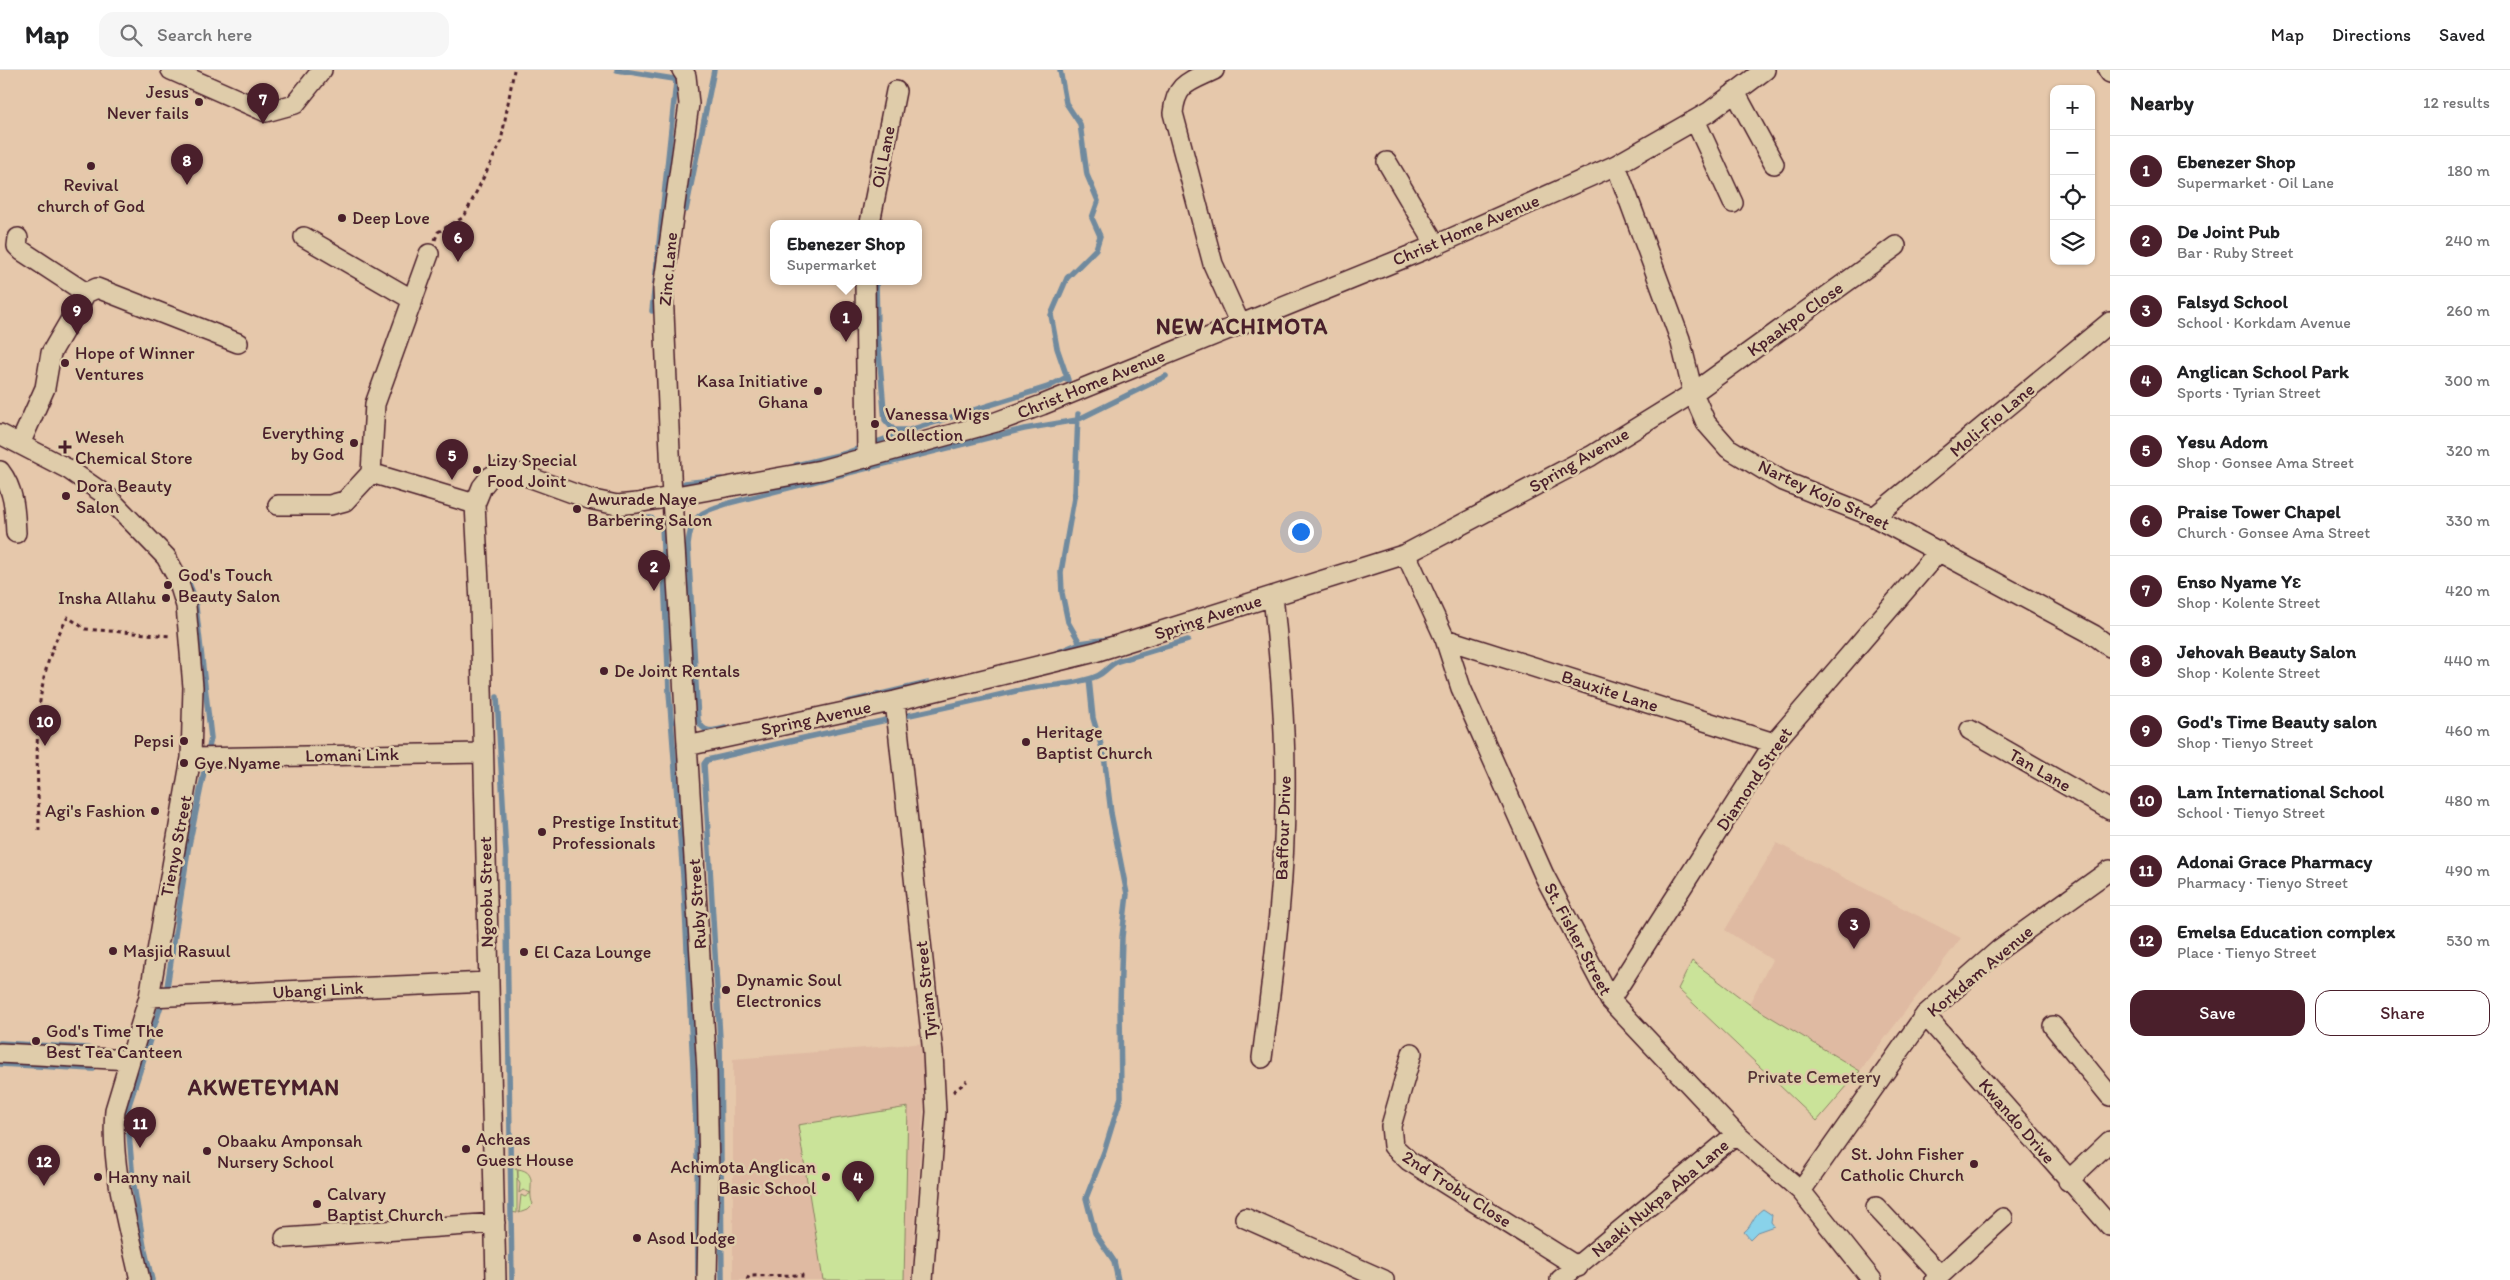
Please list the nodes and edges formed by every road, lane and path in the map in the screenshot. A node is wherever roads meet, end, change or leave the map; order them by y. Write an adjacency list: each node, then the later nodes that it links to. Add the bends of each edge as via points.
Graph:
1 (171, 70): 2 (street, via 266,112 295,104)
2 (322, 70)
3 (514, 70): 19 (path, via 501,142 464,217 438,232)
4 (684, 70): 32 (street, Zinc Lane, via 689,104 663,289)
5 (1214, 70): 24 (street, via 1186,84 1175,96 1173,113 1213,264)
6 (1765, 70): 8 (street, Christ Home Avenue)
7 (896, 91): 14 (street, Oil Lane)
8 (1735, 92): 9 (street, Christ Home Avenue); 11 (street)
9 (1695, 120): 12 (street, Christ Home Avenue); 13 (street)
10 (1387, 162): 17 (street)
11 (1774, 164)
12 (1616, 165): 17 (street, Christ Home Avenue); 26 (street, Nartey Kojo Street, via 1680,339)
13 (1733, 203)
14 (871, 220)
15 (304, 237): 22 (street)
16 (18, 238): 21 (street, via 17,246 22,251)
17 (1436, 245): 24 (street, Christ Home Avenue)
18 (1896, 246): 26 (street, Kpaakpo Close)
19 (429, 254): 22 (street)
20 (865, 285): 29 (street)
21 (86, 293): 25 (street, via 97,288); 28 (street, via 52,353 45,388)
22 (413, 300): 31 (street, via 375,404)
23 (2110, 322): 35 (street, Moli-Fio Lane)
24 (1240, 324): 29 (street, Christ Home Avenue, via 996,422)
25 (238, 343)
26 (1693, 393): 35 (street, Nartey Kojo Street, via 1706,423 1728,448 1781,480); 38 (street, Spring Avenue, via 1591,456)
27 (0, 434): 28 (street, Tienyo Street)
28 (20, 444): 40 (street, Tienyo Street, via 68,469 99,491 152,540 178,577 186,606)
29 (867, 458): 32 (street, Christ Home Avenue, via 821,470)
30 (0, 471): 36 (street, via 9,483)
31 (370, 473): 33 (street); 34 (street, via 345,501 330,505)
32 (672, 498): 33 (street, Christ Home Avenue, via 617,505 512,471 498,472 490,477); 46 (street, Ruby Street)
33 (475, 504): 47 (street, Ngoobu Street)
34 (278, 505)
35 (1874, 517): 37 (street, Nartey Kojo Street)
36 (16, 533)
37 (1939, 552): 42 (street, Nartey Kojo Street, via 2094,635); 45 (street, Diamond Street)
38 (1406, 554): 39 (street, Spring Avenue); 41 (street, St. Fisher Street)
39 (1273, 596): 43 (street, Spring Avenue, via 1095,652); 59 (street, Baffour Drive, via 1282,684 1286,799 1279,924)
40 (189, 638): 48 (street, Tienyo Street, via 194,741); 50 (path, via 85,629 68,617 48,658 37,711)
41 (1446, 639): 45 (street, Bauxite Lane); 54 (street, St. Fisher Street, via 1461,688 1544,875)
42 (2110, 647)
43 (896, 701): 46 (street, Spring Avenue); 79 (street, Tyrian Street, via 933,1053 936,1112)
44 (1970, 730): 49 (street, Tan Lane)
45 (1774, 743): 54 (street, Diamond Street)
46 (687, 746): 76 (street, Ruby Street, via 707,1072)
47 (483, 753): 48 (street, Lomani Link); 52 (street, Ngoobu Street)
48 (191, 758): 53 (street, Tienyo Street)
49 (2110, 810)
50 (39, 831)
51 (2110, 870): 55 (street, Korkdam Avenue, via 2000,950)
52 (488, 982): 53 (street, Ubangi Link); 69 (street, Ngoobu Street)
53 (149, 998): 60 (street, Tienyo Street)
54 (1610, 1000): 62 (street, St. Fisher Street)
55 (1925, 1015): 64 (street, Kwando Drive); 65 (street, Korkdam Avenue)
56 (2053, 1026): 61 (street)
57 (0, 1053): 60 (street)
58 (1412, 1053): 72 (street, 2nd Trobu Close, via 1391,1126 1393,1146 1409,1162)
59 (1262, 1058)
60 (130, 1060): 74 (street, Tienyo Street, via 115,1110 114,1150)
61 (2110, 1096)
62 (1736, 1134): 65 (street, St. Fisher Street); 72 (street, Naaki Nukpa Aba Lane)
63 (2110, 1141): 64 (street)
64 (2068, 1181): 70 (street, Kwando Drive)
65 (1801, 1191): 82 (street, St. Fisher Street)
66 (1876, 1207): 73 (street)
67 (1245, 1218): 80 (street)
68 (2003, 1218): 73 (street)
69 (495, 1223): 71 (street); 75 (street, Ngoobu Street)
70 (2110, 1226)
71 (285, 1238)
72 (1578, 1267): 81 (street, Naaki Nukpa Aba Lane)
73 (1937, 1278)
74 (140, 1280)
75 (496, 1280)
76 (707, 1280)
77 (747, 1280): 78 (path, via 749,1276 794,1275 802,1276)
78 (802, 1280)
79 (923, 1280)
80 (1384, 1280)
81 (1560, 1280)
82 (1872, 1280)

